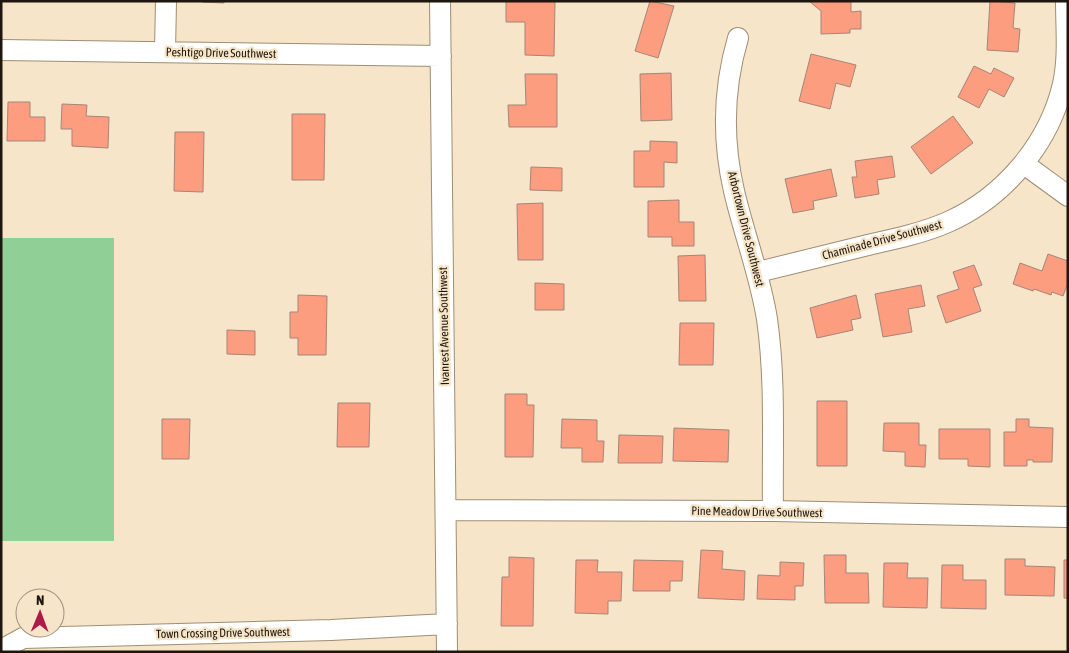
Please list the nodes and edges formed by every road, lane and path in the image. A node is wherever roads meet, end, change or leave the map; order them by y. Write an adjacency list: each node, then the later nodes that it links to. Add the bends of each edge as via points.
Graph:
1 (166, 1): 6 (street)
2 (440, 1): 7 (street, Ivanrest Avenue Southwest)
3 (1066, 1): 8 (street, Chaminade Drive Southwest, via 1067,56 1062,84 1050,121)
4 (738, 38): 10 (street, Arbortown Drive Southwest, via 726,91 727,150 735,192)
5 (1, 50): 6 (street, Peshtigo Drive Southwest)
6 (165, 52): 7 (street, Peshtigo Drive Southwest)
7 (441, 56): 11 (street, Ivanrest Avenue Southwest)
8 (1024, 164): 9 (street); 10 (street, Chaminade Drive Southwest, via 980,204 947,222 904,236)
9 (1068, 196)
10 (758, 272): 12 (street, Arbortown Drive Southwest, via 769,343)
11 (446, 510): 12 (street, Pine Meadow Drive Southwest); 14 (street, Ivanrest Avenue Southwest)
12 (773, 511): 13 (street, Pine Meadow Drive Southwest)
13 (1068, 517)
14 (447, 624): 15 (street, Town Crossing Drive Southwest, via 23,638); 16 (street, Ivanrest Avenue Southwest)
15 (1, 650)
16 (447, 652)

